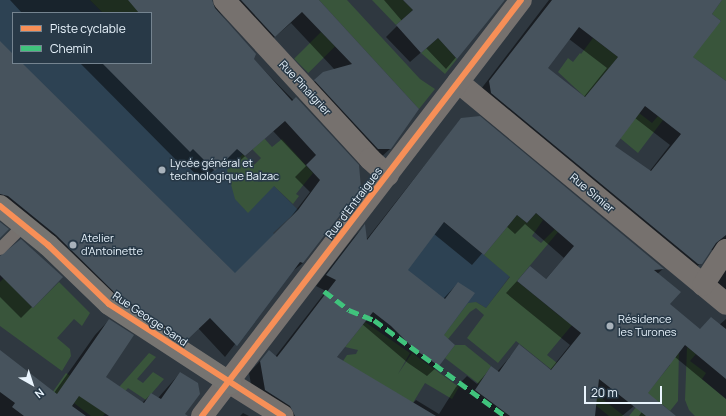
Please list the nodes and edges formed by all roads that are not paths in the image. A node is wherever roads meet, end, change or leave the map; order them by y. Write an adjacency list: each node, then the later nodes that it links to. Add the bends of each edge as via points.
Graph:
1 (224, 0): 4 (street, Rue Pinaigrier, via 370,159)
2 (521, 0): 3 (street, Rue d'Entraigues)
3 (458, 82): 4 (street, Rue d'Entraigues); 9 (street, Rue Simier)
4 (388, 175): 11 (street, Rue d'Entraigues)
5 (0, 206): 6 (street, Rue George Sand)
6 (25, 224): 7 (lane); 11 (street, Rue George Sand, via 109,304)
7 (0, 248)
8 (726, 250): 9 (street)
9 (703, 285): 10 (street, Rue Simier)
10 (726, 304)
11 (230, 383): 12 (street, Rue d'Entraigues); 13 (street, Rue George Sand)
12 (202, 416)
13 (283, 416)

